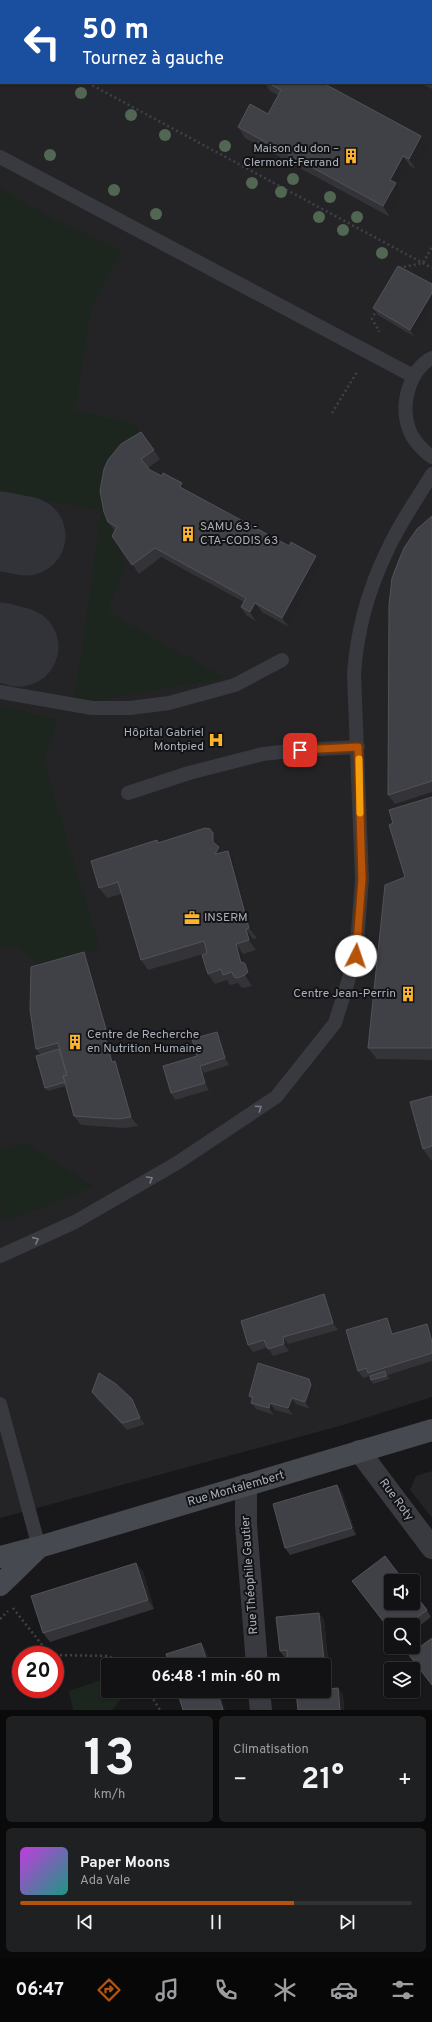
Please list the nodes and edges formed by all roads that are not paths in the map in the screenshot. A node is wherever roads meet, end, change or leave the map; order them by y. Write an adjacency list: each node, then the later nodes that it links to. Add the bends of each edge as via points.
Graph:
1 (0, 157): 3 (lane)
2 (432, 358): 3 (lane)
3 (413, 376): 4 (lane, via 405,404 409,429 424,452)
4 (432, 457)
5 (432, 474): 8 (lane, via 387,550 367,601 356,642 354,674)
6 (282, 660): 7 (lane, via 235,685 169,703 130,708 92,708)
7 (0, 692)
8 (358, 747): 9 (lane, via 263,754 189,773); 10 (lane, one-way to 8, via 82,1219 177,1163 276,1097 335,1023 356,956 362,879)
9 (128, 793)
10 (0, 1256)
11 (0, 1404): 15 (lane)
12 (432, 1430): 13 (main road, Rue Montalembert)
13 (359, 1451): 14 (main road, Rue Montalembert); 16 (street, Rue Roty)
14 (246, 1485): 15 (main road, Rue Montalembert); 19 (street, Rue Théophile Gautier, via 246,1524)
15 (39, 1548): 17 (main road, Rue Montalembert); 18 (main road, Rue Montalembert)
16 (432, 1548)
17 (0, 1557)
18 (0, 1585)
19 (256, 1658)
20 (260, 1698): 21 (street)
21 (261, 1710)

